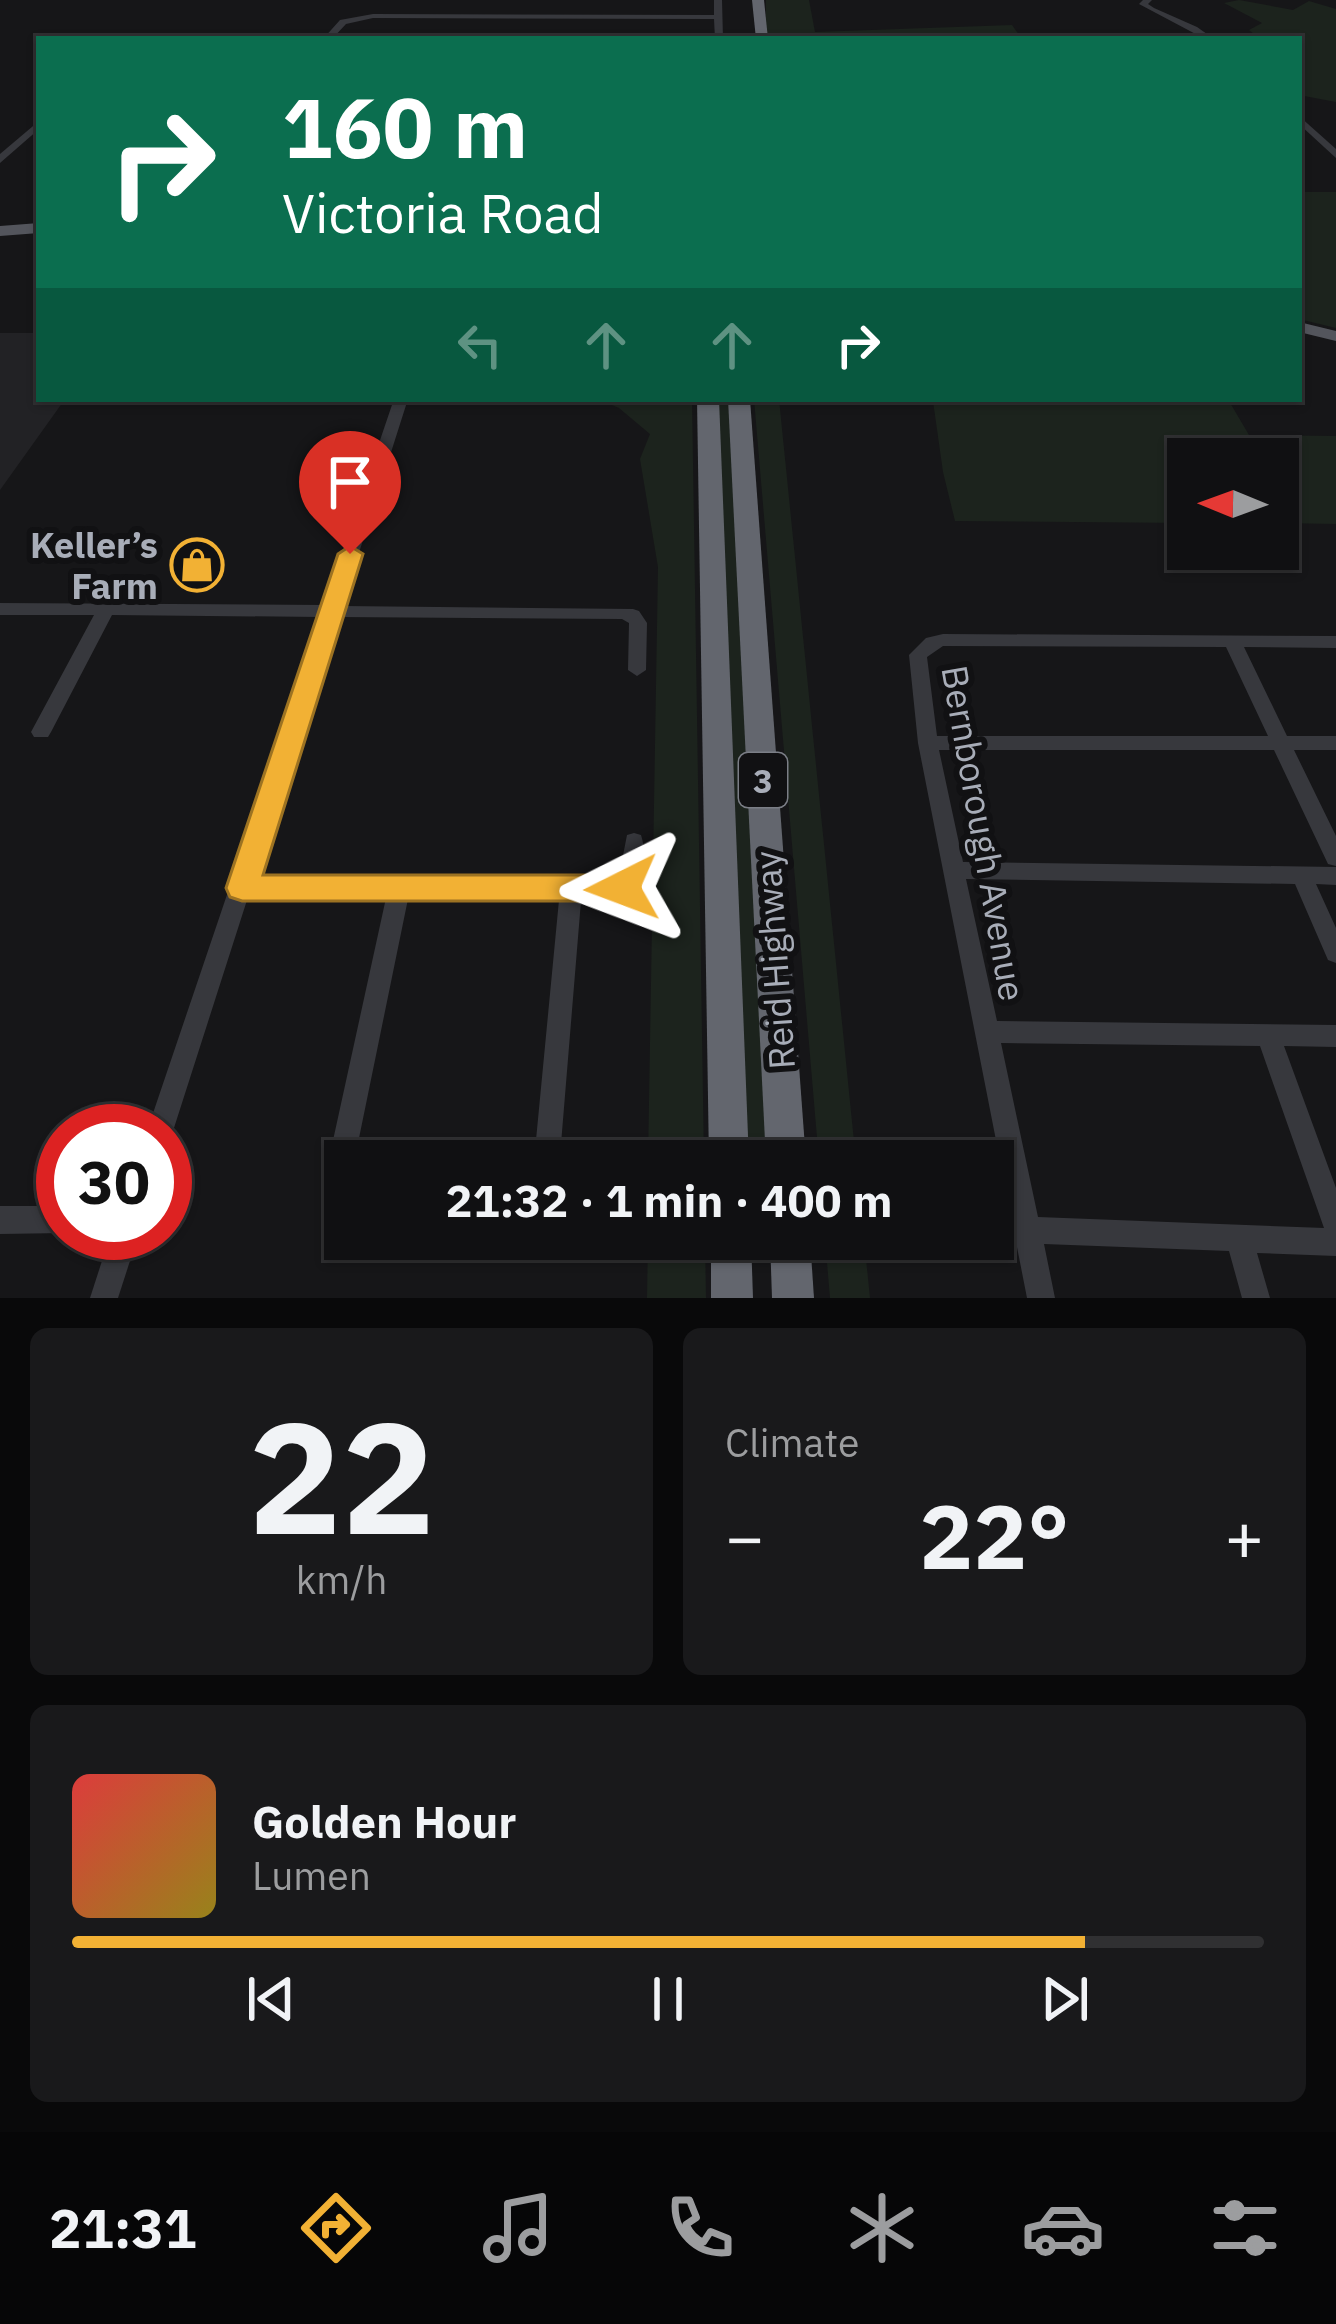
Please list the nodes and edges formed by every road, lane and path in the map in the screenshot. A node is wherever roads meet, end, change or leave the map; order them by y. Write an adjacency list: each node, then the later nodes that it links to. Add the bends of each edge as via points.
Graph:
1 (718, 0): 6 (street)
2 (742, 0): 7 (highway)
3 (758, 0): 11 (highway)
4 (1148, 0): 12 (street, via 1143,4 1163,19)
5 (527, 17): 6 (street); 8 (street, via 358,17); 9 (street)
6 (718, 17): 10 (street)
7 (744, 20)
8 (329, 36)
9 (521, 36)
10 (718, 36)
11 (762, 36)
12 (1203, 36)
13 (1302, 122): 15 (street)
14 (36, 127): 16 (street)
15 (1336, 155)
16 (0, 160)
17 (36, 229): 18 (main road)
18 (0, 231)
19 (1302, 325): 20 (main road)
20 (1336, 333)
21 (399, 402): 26 (street)
22 (708, 402): 49 (highway, Reid Highway / 3)
23 (739, 402): 50 (highway, Reid Highway / 3)
24 (0, 609): 25 (street)
25 (106, 610): 26 (street); 30 (street)
26 (332, 610): 29 (street, via 633,615); 39 (street)
27 (1232, 642): 28 (street, Bernborough Avenue); 31 (street, Bernborough Avenue, via 932,642 918,655); 32 (street)
28 (1336, 642)
29 (638, 670)
30 (41, 732)
31 (928, 743): 32 (street); 36 (street, Bernborough Avenue)
32 (1281, 743): 33 (street); 35 (street)
33 (1336, 743)
34 (634, 841): 41 (street, via 622,888)
35 (1336, 858)
36 (954, 870): 37 (street); 43 (street, Bernborough Avenue)
37 (1300, 874): 38 (street); 42 (street)
38 (1336, 876)
39 (242, 888): 40 (street); 46 (street)
40 (399, 890): 41 (street); 47 (street)
41 (571, 891): 48 (street)
42 (1336, 953)
43 (987, 1032): 44 (street); 54 (street, Bernborough Avenue)
44 (1268, 1035): 45 (street); 53 (street)
45 (1336, 1036)
46 (169, 1104)
47 (346, 1140)
48 (548, 1140)
49 (729, 1140)
50 (785, 1140)
51 (0, 1220): 52 (street)
52 (36, 1220)
53 (1336, 1225)
54 (1029, 1230): 55 (street); 63 (street, Bernborough Avenue)
55 (1238, 1236): 56 (street); 64 (street)
56 (1336, 1242)
57 (116, 1260): 60 (street)
58 (731, 1260): 61 (highway)
59 (791, 1260): 62 (highway)
60 (104, 1298)
61 (732, 1298)
62 (793, 1298)
63 (1041, 1298)
64 (1256, 1298)

